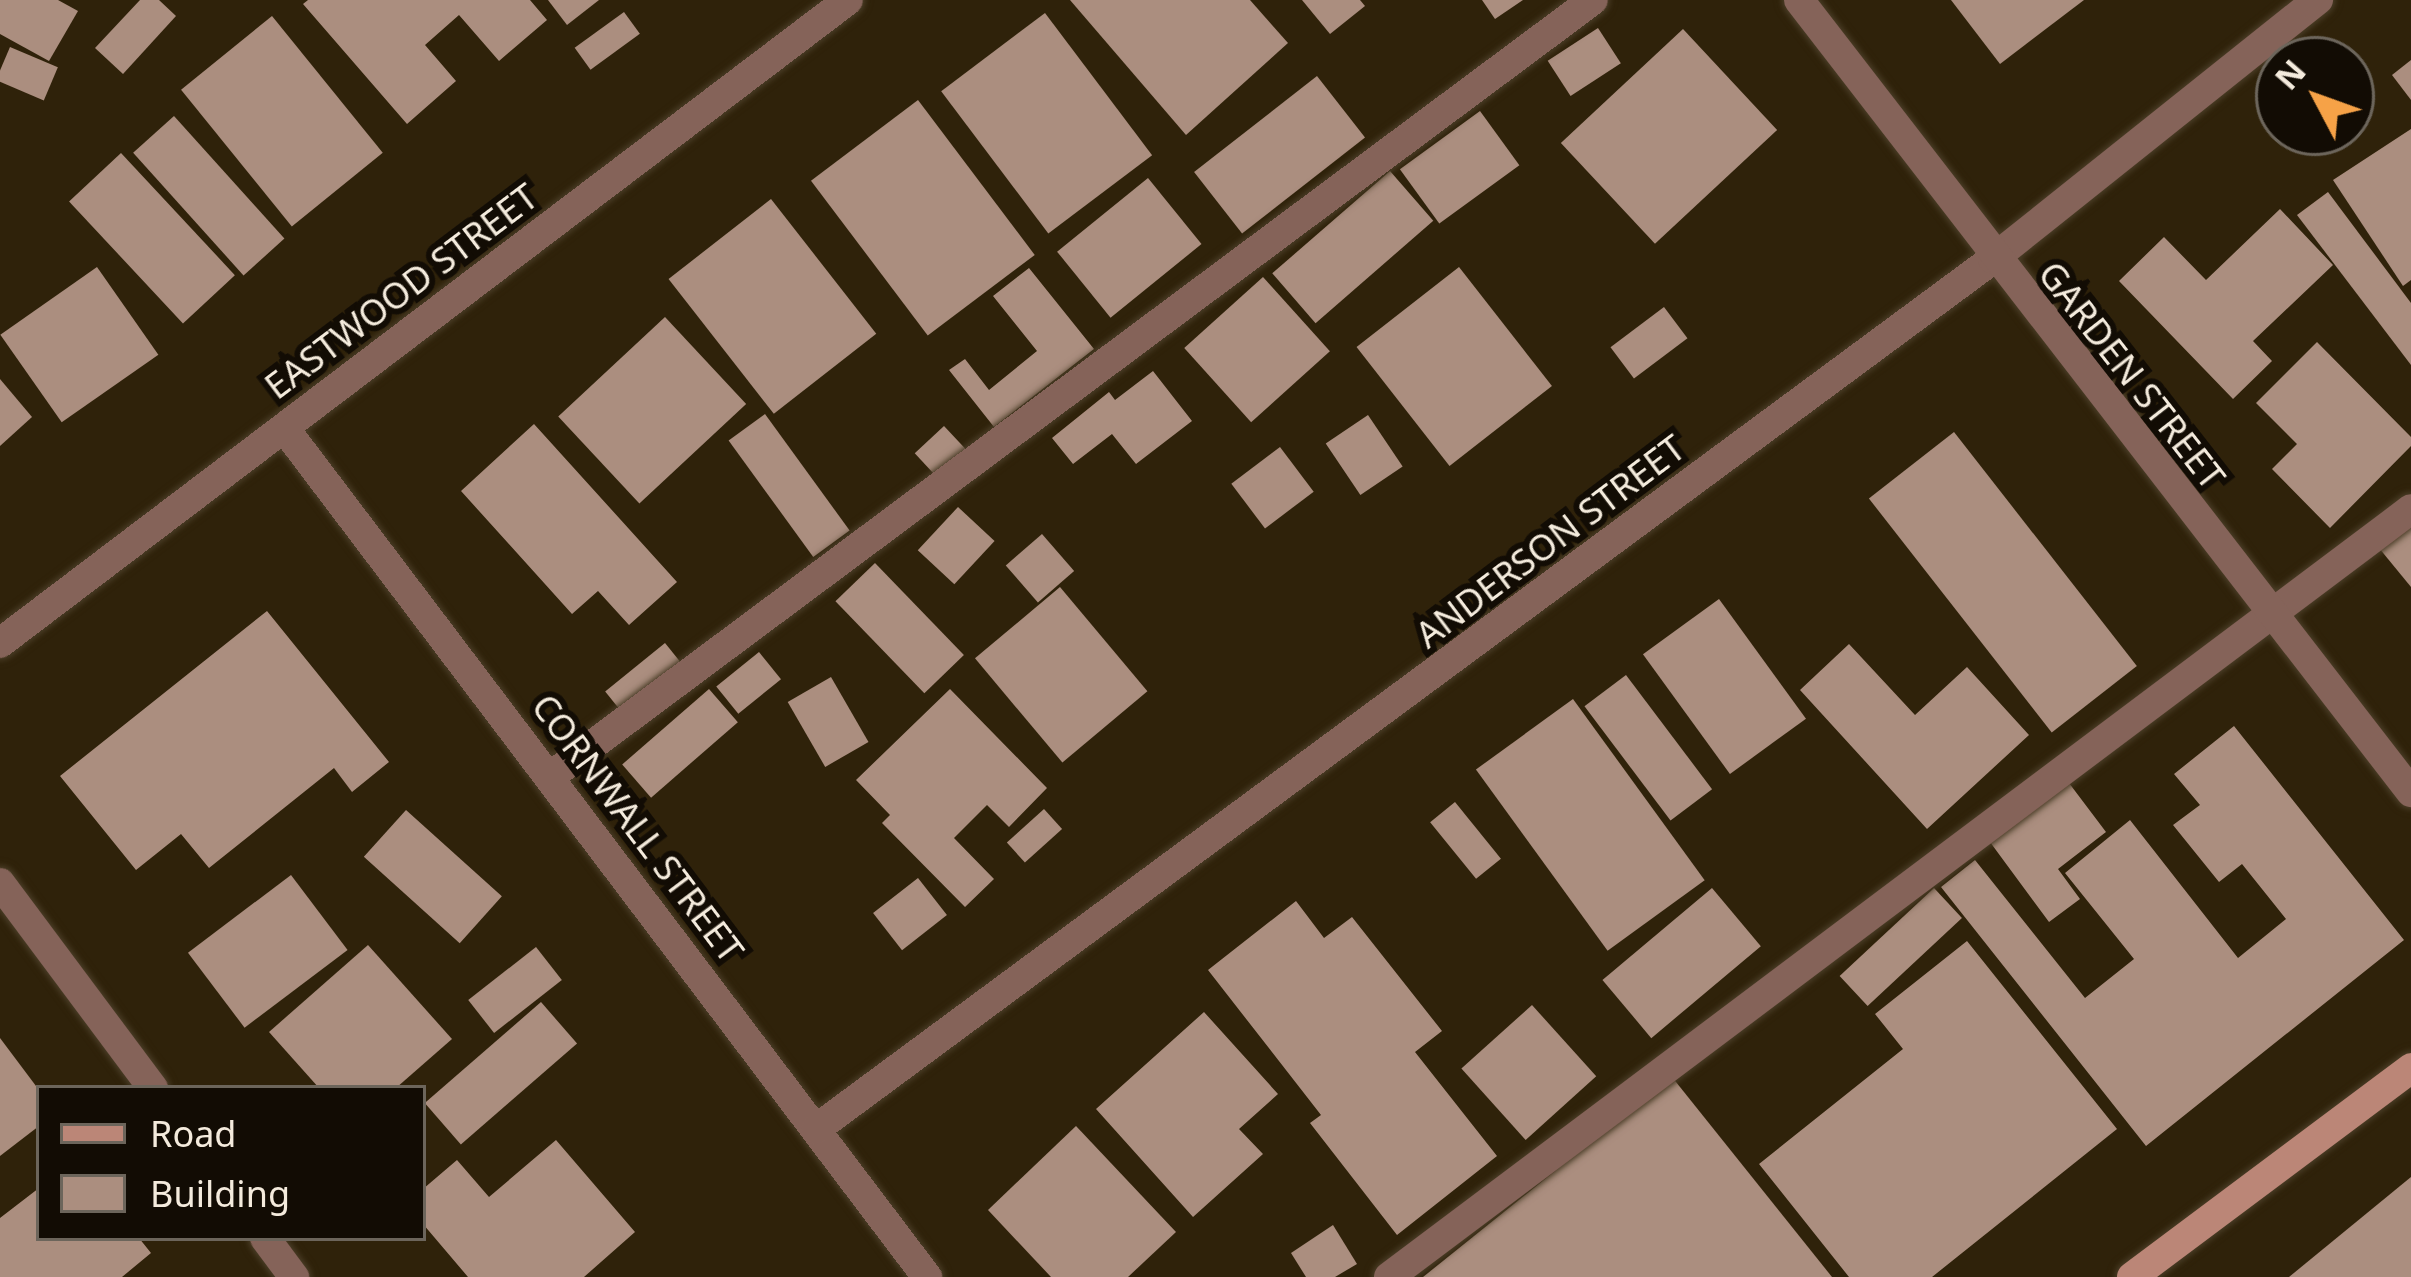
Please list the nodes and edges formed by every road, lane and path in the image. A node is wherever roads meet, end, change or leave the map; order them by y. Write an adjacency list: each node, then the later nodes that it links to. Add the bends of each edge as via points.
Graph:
1 (848, 0): 6 (street, EASTWOOD STREET)
2 (1593, 0): 10 (street)
3 (1799, 0): 5 (street, GARDEN STREET)
4 (2318, 0): 5 (street, ANDERSON STREET)
5 (1993, 260): 8 (street, GARDEN STREET); 15 (street, ANDERSON STREET)
6 (285, 429): 9 (street, EASTWOOD STREET); 10 (street, CORNWALL STREET)
7 (2411, 509): 8 (street)
8 (2271, 619): 11 (street, GARDEN STREET); 19 (street)
9 (0, 643)
10 (551, 776): 15 (street, CORNWALL STREET)
11 (2411, 792)
12 (0, 883): 14 (street)
13 (2411, 1068): 20 (main road)
14 (151, 1085)
15 (816, 1130): 18 (street, CORNWALL STREET)
16 (267, 1241): 17 (street)
17 (294, 1277)
18 (927, 1277)
19 (1389, 1277)
20 (2132, 1277)

